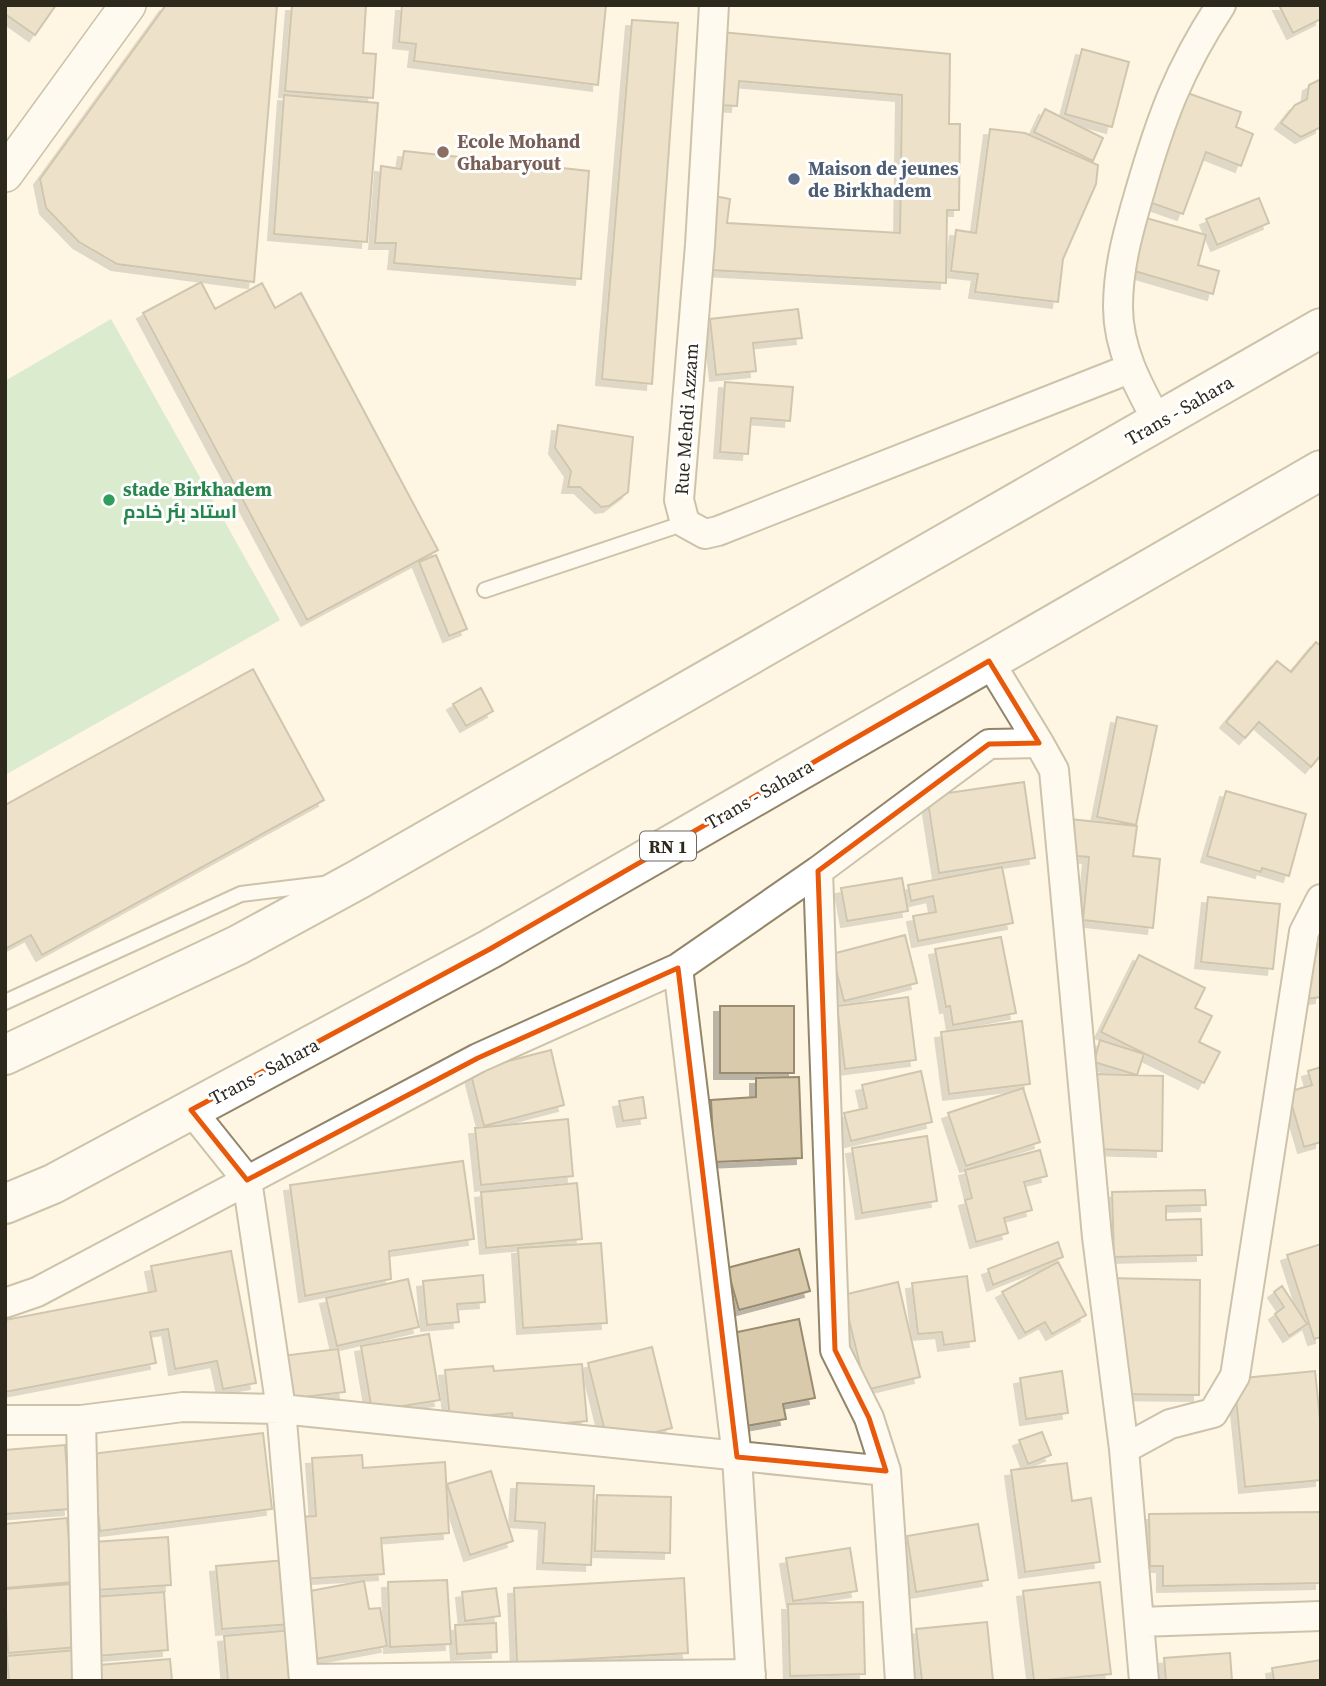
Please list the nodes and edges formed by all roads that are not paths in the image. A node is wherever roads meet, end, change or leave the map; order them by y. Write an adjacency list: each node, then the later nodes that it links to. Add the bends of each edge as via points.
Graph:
1 (128, 5): 4 (street)
2 (714, 5): 9 (street, Rue Mehdi Azzam, via 679,500)
3 (1221, 5): 6 (street, via 1191,51 1162,116 1123,247 1118,309)
4 (5, 174)
5 (1321, 328): 7 (highway, Trans - Sahara)
6 (1129, 369): 7 (street); 9 (street, Rue Mehdi Azzam, via 718,531 705,534)
7 (1158, 422): 14 (highway, Trans - Sahara)
8 (1321, 470): 11 (highway, Trans - Sahara / RN 1)
9 (685, 523): 10 (lane)
10 (485, 590)
11 (989, 661): 12 (street); 19 (highway, Trans - Sahara / RN 1, via 490,949)
12 (1039, 743): 13 (street, via 989,744); 26 (street, via 1054,770 1097,1237)
13 (818, 871): 16 (street); 28 (street, via 835,1350 869,1418)
14 (359, 879): 17 (lane, via 241,894); 18 (highway, Trans - Sahara, via 238,945)
15 (1321, 899): 26 (street, via 1304,932 1235,1376 1213,1413 1170,1424)
16 (678, 968): 20 (street, via 478,1058); 27 (street)
17 (5, 1002)
18 (5, 1055)
19 (191, 1110): 20 (street); 21 (highway, Trans - Sahara / RN 1, via 53,1184)
20 (247, 1180): 22 (street, via 37,1292); 23 (street)
21 (5, 1204)
22 (5, 1303)
23 (281, 1409): 25 (street, via 183,1407); 27 (street); 32 (street)
24 (5, 1420): 25 (street)
25 (81, 1420): 33 (street)
26 (1124, 1449): 30 (street)
27 (737, 1457): 28 (street); 31 (street)
28 (886, 1472): 34 (street)
29 (1321, 1616): 30 (street)
30 (1139, 1622): 35 (street)
31 (751, 1678): 32 (street)
32 (304, 1680)
33 (87, 1681)
34 (900, 1681)
35 (1144, 1681)

